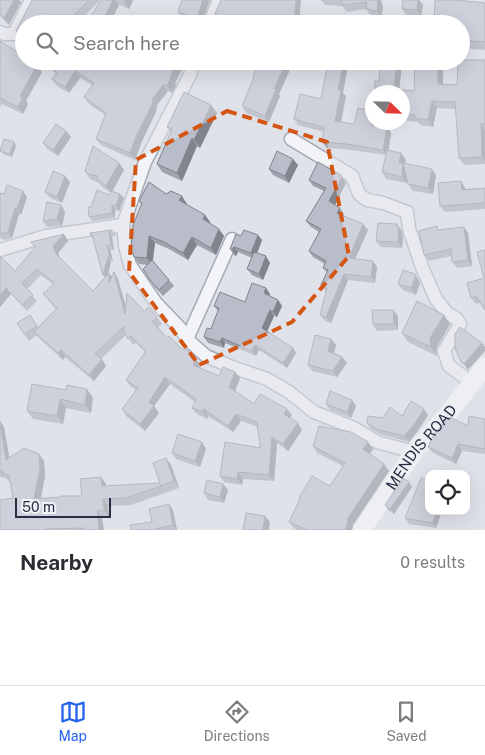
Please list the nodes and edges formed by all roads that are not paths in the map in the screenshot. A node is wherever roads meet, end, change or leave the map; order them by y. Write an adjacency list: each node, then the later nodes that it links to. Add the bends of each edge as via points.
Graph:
1 (32, 0): 3 (street)
2 (219, 0): 4 (street)
3 (24, 15)
4 (212, 15)
5 (0, 32): 6 (street)
6 (15, 32)
7 (191, 70): 9 (street, via 145,162)
8 (291, 139): 14 (street, via 352,176 359,194 367,200 408,212 409,229 436,299 460,324 444,351 449,366)
9 (123, 225): 11 (street, via 46,236); 12 (street, via 130,265 156,303)
10 (232, 238): 12 (street)
11 (0, 250)
12 (187, 339): 15 (street, via 206,356 267,379 314,412 354,428 377,442)
13 (485, 366): 14 (street, MENDIS ROAD)
14 (471, 385): 15 (street, MENDIS ROAD)
15 (414, 452): 16 (street, MENDIS ROAD)
16 (362, 530)

